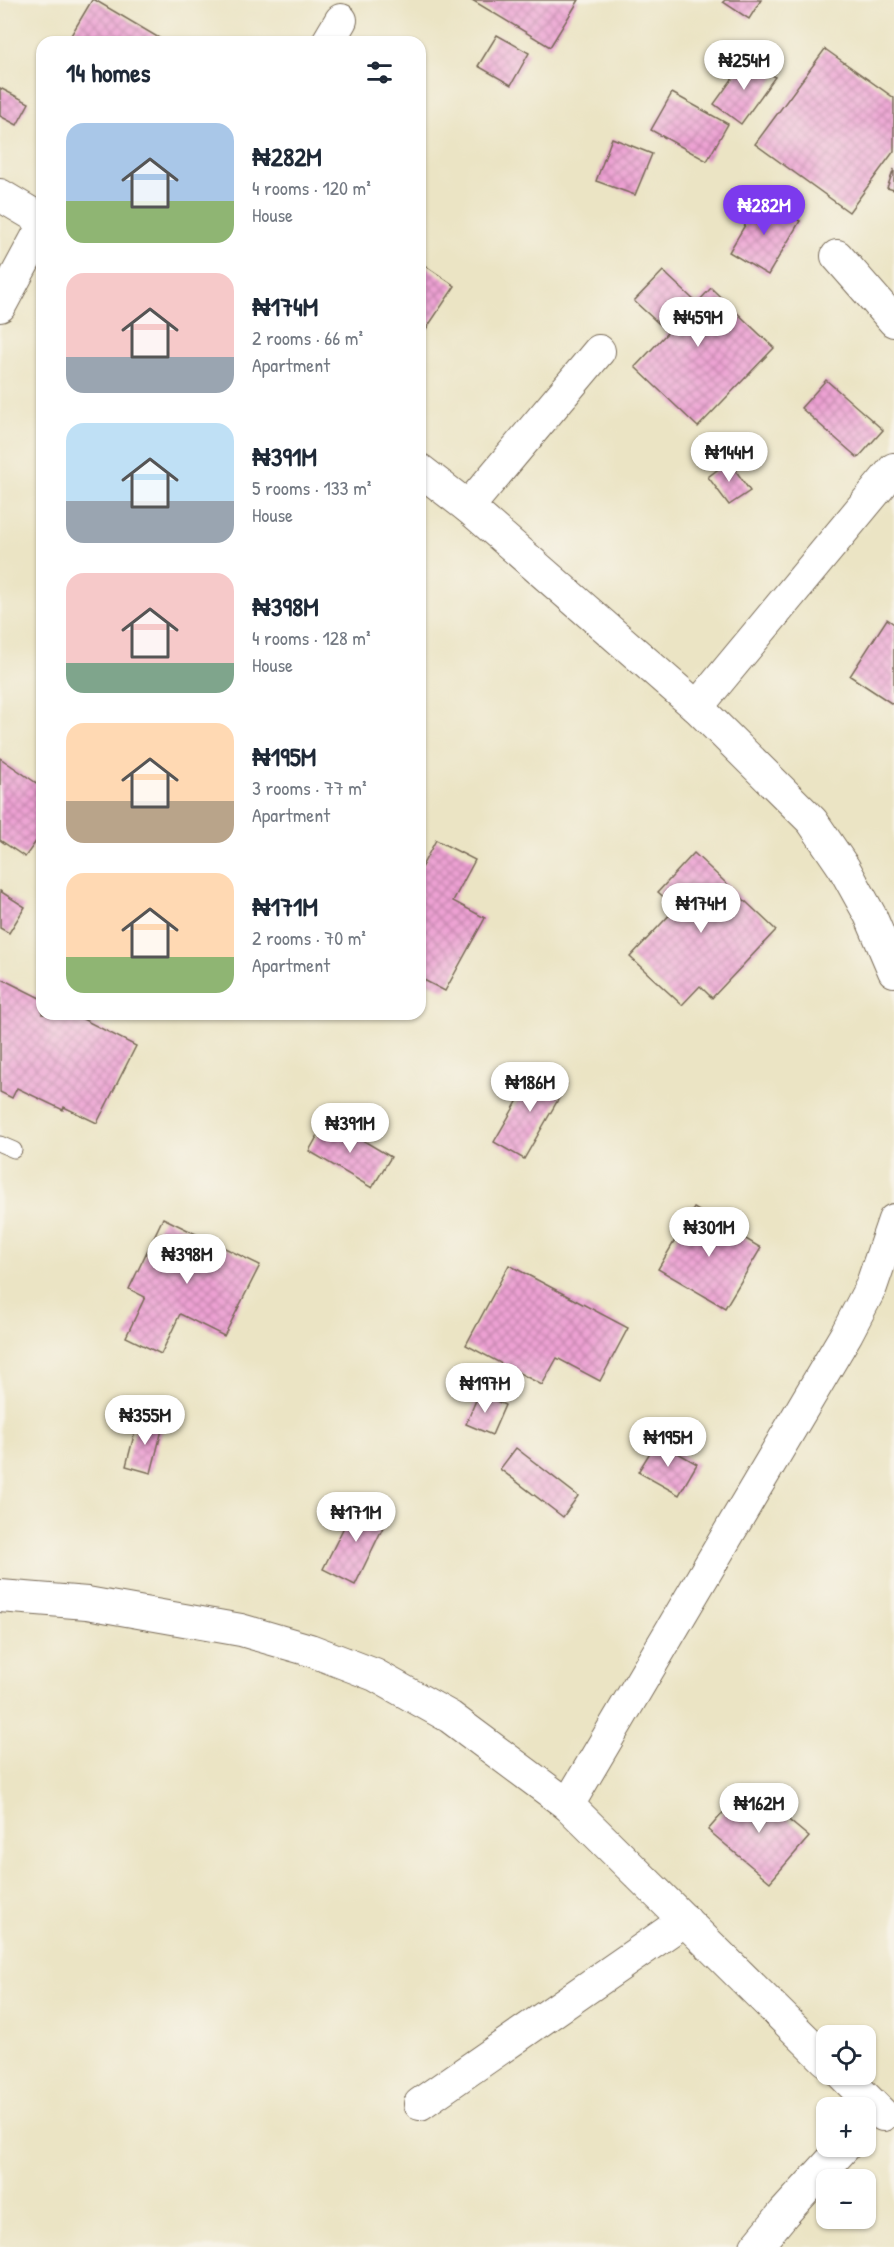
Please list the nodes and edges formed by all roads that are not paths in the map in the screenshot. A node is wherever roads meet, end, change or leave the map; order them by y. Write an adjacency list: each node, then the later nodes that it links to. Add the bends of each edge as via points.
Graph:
1 (0, 195): 2 (street)
2 (36, 216)
3 (36, 239): 5 (street)
4 (837, 256): 6 (street)
5 (0, 306)
6 (894, 321)
7 (599, 351): 10 (street)
8 (894, 469): 11 (street)
9 (426, 475): 10 (street)
10 (468, 507): 11 (street)
11 (697, 707): 12 (street, via 812,821 870,915)
12 (894, 971)
13 (894, 1220): 14 (street)
14 (883, 1292): 16 (street, via 807,1403)
15 (0, 1596): 16 (street, via 149,1613 241,1630 310,1650 375,1675 450,1717)
16 (568, 1805): 17 (street)
17 (685, 1920): 18 (street); 20 (street)
18 (816, 2050)
19 (852, 2085): 21 (street)
20 (420, 2104)
21 (881, 2119)
22 (835, 2157): 23 (street)
23 (756, 2247)

